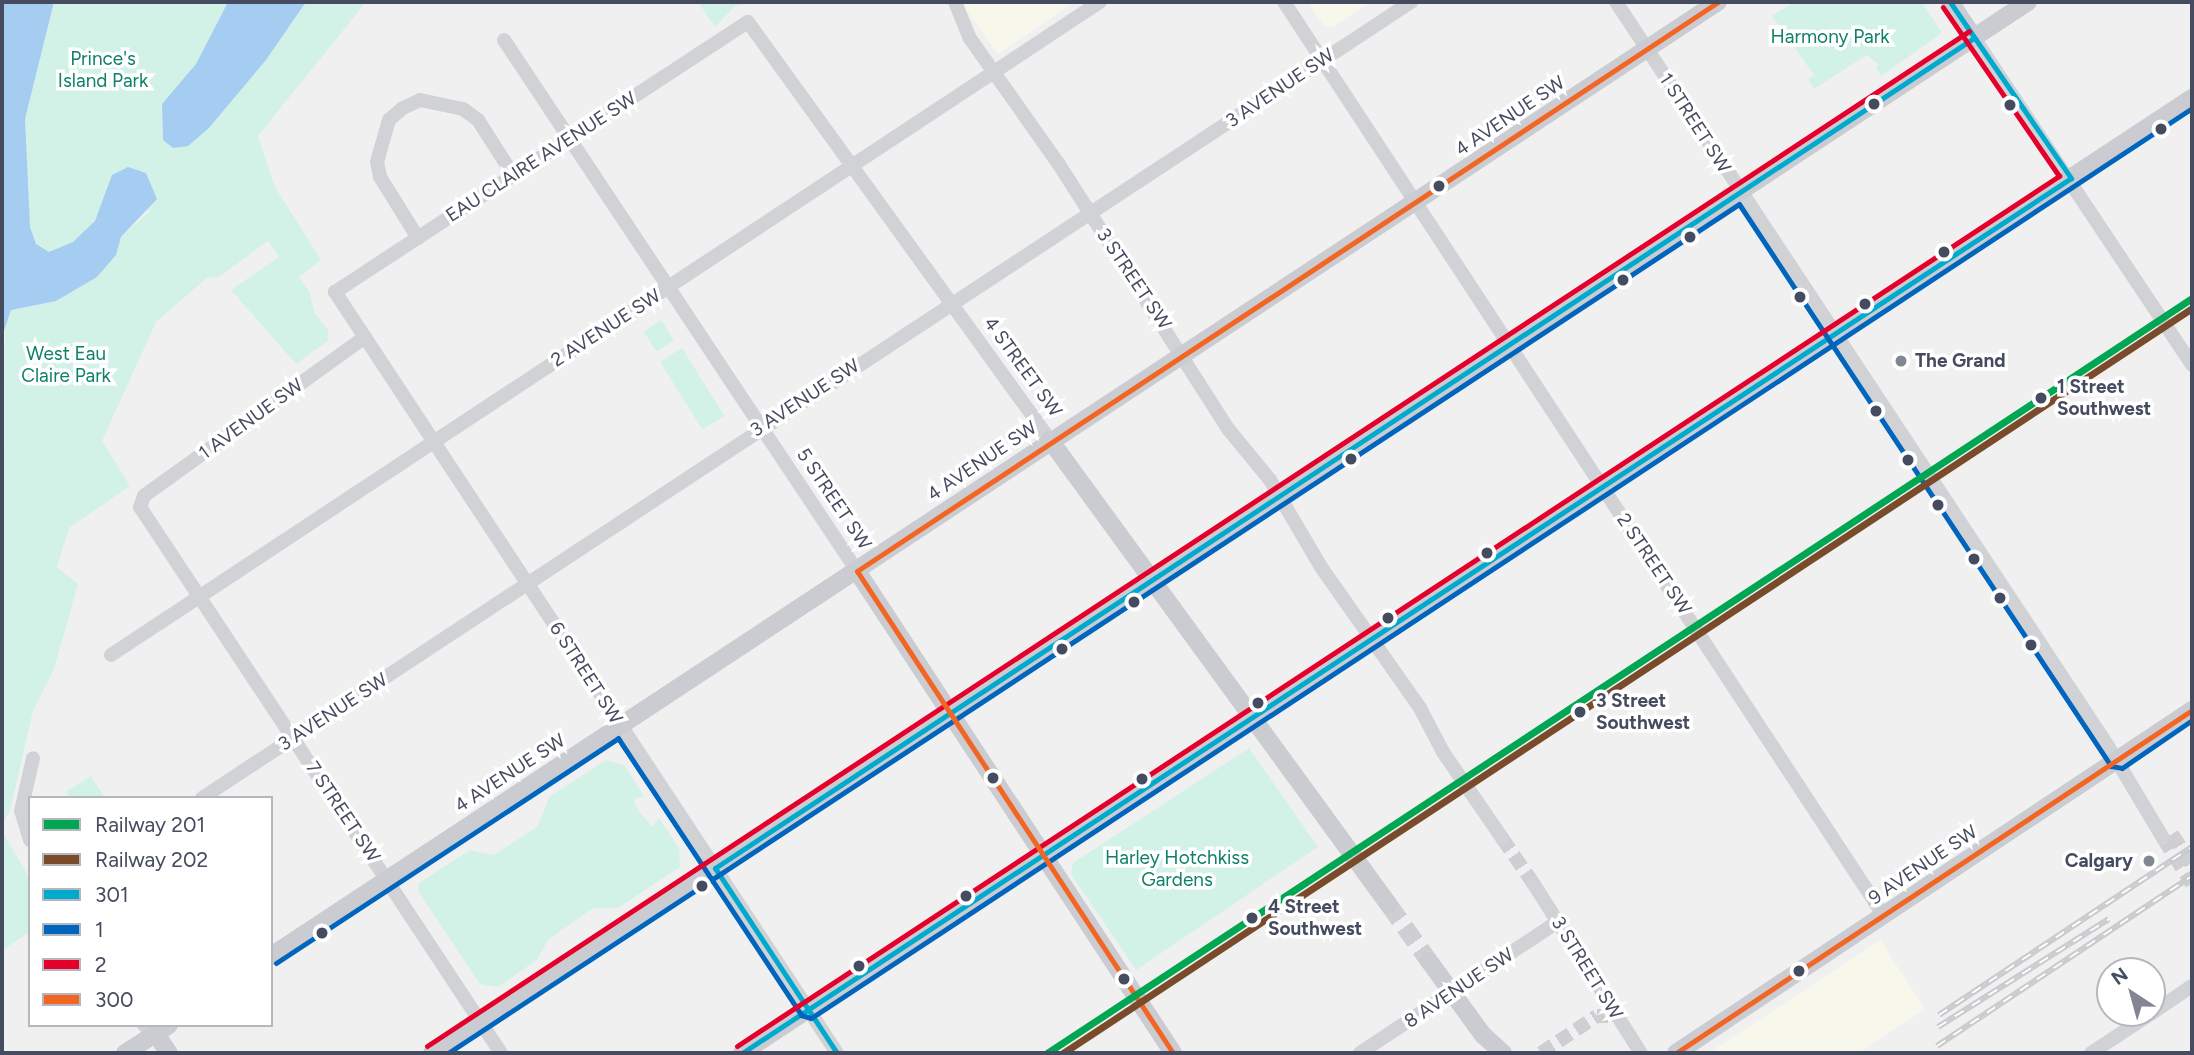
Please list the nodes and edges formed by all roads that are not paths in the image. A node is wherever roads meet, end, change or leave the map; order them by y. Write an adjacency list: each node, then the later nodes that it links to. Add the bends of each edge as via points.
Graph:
1 (955, 2): 14 (street, 3 STREET SW, via 969,37)
2 (1100, 2): 14 (street, 2 AVENUE SW)
3 (1284, 2): 13 (street, 2 STREET SW)
4 (1411, 2): 13 (street, 3 AVENUE SW)
5 (1616, 2): 12 (street, 1 STREET SW)
6 (1718, 2): 12 (main road, 4 AVENUE SW)
7 (1950, 2): 10 (main road)
8 (2028, 2): 10 (main road)
9 (748, 22): 16 (street, EAU CLAIRE AVENUE SW); 17 (street, 4 STREET SW)
10 (1974, 38): 19 (street); 20 (main road)
11 (503, 40): 16 (street, 5 STREET SW)
12 (1647, 50): 20 (street, 1 STREET SW); 21 (main road, 4 AVENUE SW)
13 (1322, 60): 21 (street, 2 STREET SW); 22 (street, 3 AVENUE SW)
14 (993, 72): 17 (street, 2 AVENUE SW); 22 (street, 3 STREET SW)
15 (2192, 98): 19 (main road)
16 (569, 139): 18 (street, EAU CLAIRE AVENUE SW); 24 (street, 5 STREET SW)
17 (852, 167): 24 (street, 2 AVENUE SW); 26 (street, 4 STREET SW)
18 (513, 175): 23 (street, EAU CLAIRE AVENUE SW); 23 (street, via 478,120 463,109 420,100 403,108 389,120 377,162 380,177)
19 (2071, 178): 27 (main road); 31 (street)
20 (1741, 192): 27 (street, 1 STREET SW); 29 (main road)
21 (1416, 204): 29 (street, 2 STREET SW); 30 (main road, 4 AVENUE SW)
22 (1089, 212): 26 (street, 3 AVENUE SW); 30 (street, 3 STREET SW)
23 (418, 238): 25 (street, EAU CLAIRE AVENUE SW)
24 (667, 288): 32 (street, 5 STREET SW); 33 (street, 2 AVENUE SW)
25 (335, 292): 28 (street, 6 STREET SW)
26 (950, 304): 32 (street, 3 AVENUE SW); 34 (street, 4 STREET SW)
27 (1836, 333): 35 (main road); 50 (street, 1 STREET SW)
28 (365, 337): 33 (street, 6 STREET SW); 37 (street, 1 AVENUE SW)
29 (1509, 345): 35 (street, 2 STREET SW); 36 (main road)
30 (1185, 355): 34 (main road, 4 AVENUE SW); 36 (street, 3 STREET SW, via 1229,430)
31 (2192, 365)
32 (760, 427): 38 (street, 5 STREET SW); 40 (street, 3 AVENUE SW)
33 (434, 440): 40 (street, 6 STREET SW); 41 (street, 2 AVENUE SW)
34 (1050, 440): 38 (main road, 4 AVENUE SW); 39 (main road, 4 STREET SW)
35 (1603, 486): 42 (main road); 60 (street, 2 STREET SW)
36 (1280, 495): 39 (main road); 42 (street, 3 STREET SW, via 1321,567)
37 (139, 502): 41 (street, 7 STREET SW)
38 (857, 571): 45 (main road, 5 STREET SW); 47 (main road, 4 AVENUE SW)
39 (1151, 580): 45 (main road); 46 (main road, 4 STREET SW)
40 (527, 583): 47 (street, 6 STREET SW); 48 (street, 3 AVENUE SW)
41 (198, 597): 43 (street, 2 AVENUE SW); 48 (street, 7 STREET SW)
42 (1371, 639): 46 (main road); 54 (street, 3 STREET SW)
43 (111, 655)
44 (2192, 710): 50 (main road, 9 AVENUE SW)
45 (949, 713): 55 (main road, 5 STREET SW); 56 (main road)
46 (1252, 718): 55 (main road); 59 (main road, 4 STREET SW)
47 (621, 726): 56 (street, 6 STREET SW); 57 (main road, 4 AVENUE SW)
48 (293, 738): 51 (street, 3 AVENUE SW); 57 (street, 7 STREET SW)
49 (33, 758): 52 (street, via 21,811)
50 (2118, 760): 53 (street, 1 STREET SW); 60 (main road, 9 AVENUE SW)
51 (205, 796)
52 (28, 834)
53 (2167, 836)
54 (1502, 838)
55 (1043, 857): 67 (main road); 78 (main road, 5 STREET SW)
56 (715, 868): 67 (street, 6 STREET SW); 68 (main road)
57 (388, 878): 62 (main road, 4 AVENUE SW); 68 (street, 7 STREET SW)
58 (1533, 883): 61 (street, 3 STREET SW)
59 (1389, 905)
60 (1884, 916): 83 (main road, 9 AVENUE SW)
61 (1557, 922): 65 (street, 8 AVENUE SW); 82 (street, 3 STREET SW, via 1614,1018)
62 (273, 955)
63 (1429, 961): 65 (main road)
64 (2192, 986): 66 (street)
65 (1453, 993): 71 (main road); 79 (street, 8 AVENUE SW)
66 (2166, 1004)
67 (808, 1010): 76 (main road); 77 (street, 6 STREET SW)
68 (480, 1021): 74 (main road); 75 (street, 7 STREET SW)
69 (156, 1027): 72 (main road); 73 (main road)
70 (2131, 1027): 84 (street)
71 (1483, 1035): 80 (main road); 81 (main road)
72 (125, 1053)
73 (169, 1053)
74 (432, 1053)
75 (501, 1053)
76 (742, 1053)
77 (838, 1053)
78 (1172, 1053)
79 (1360, 1053)
80 (1489, 1053)
81 (1503, 1053)
82 (1641, 1053)
83 (1676, 1053)
84 (2091, 1053)

